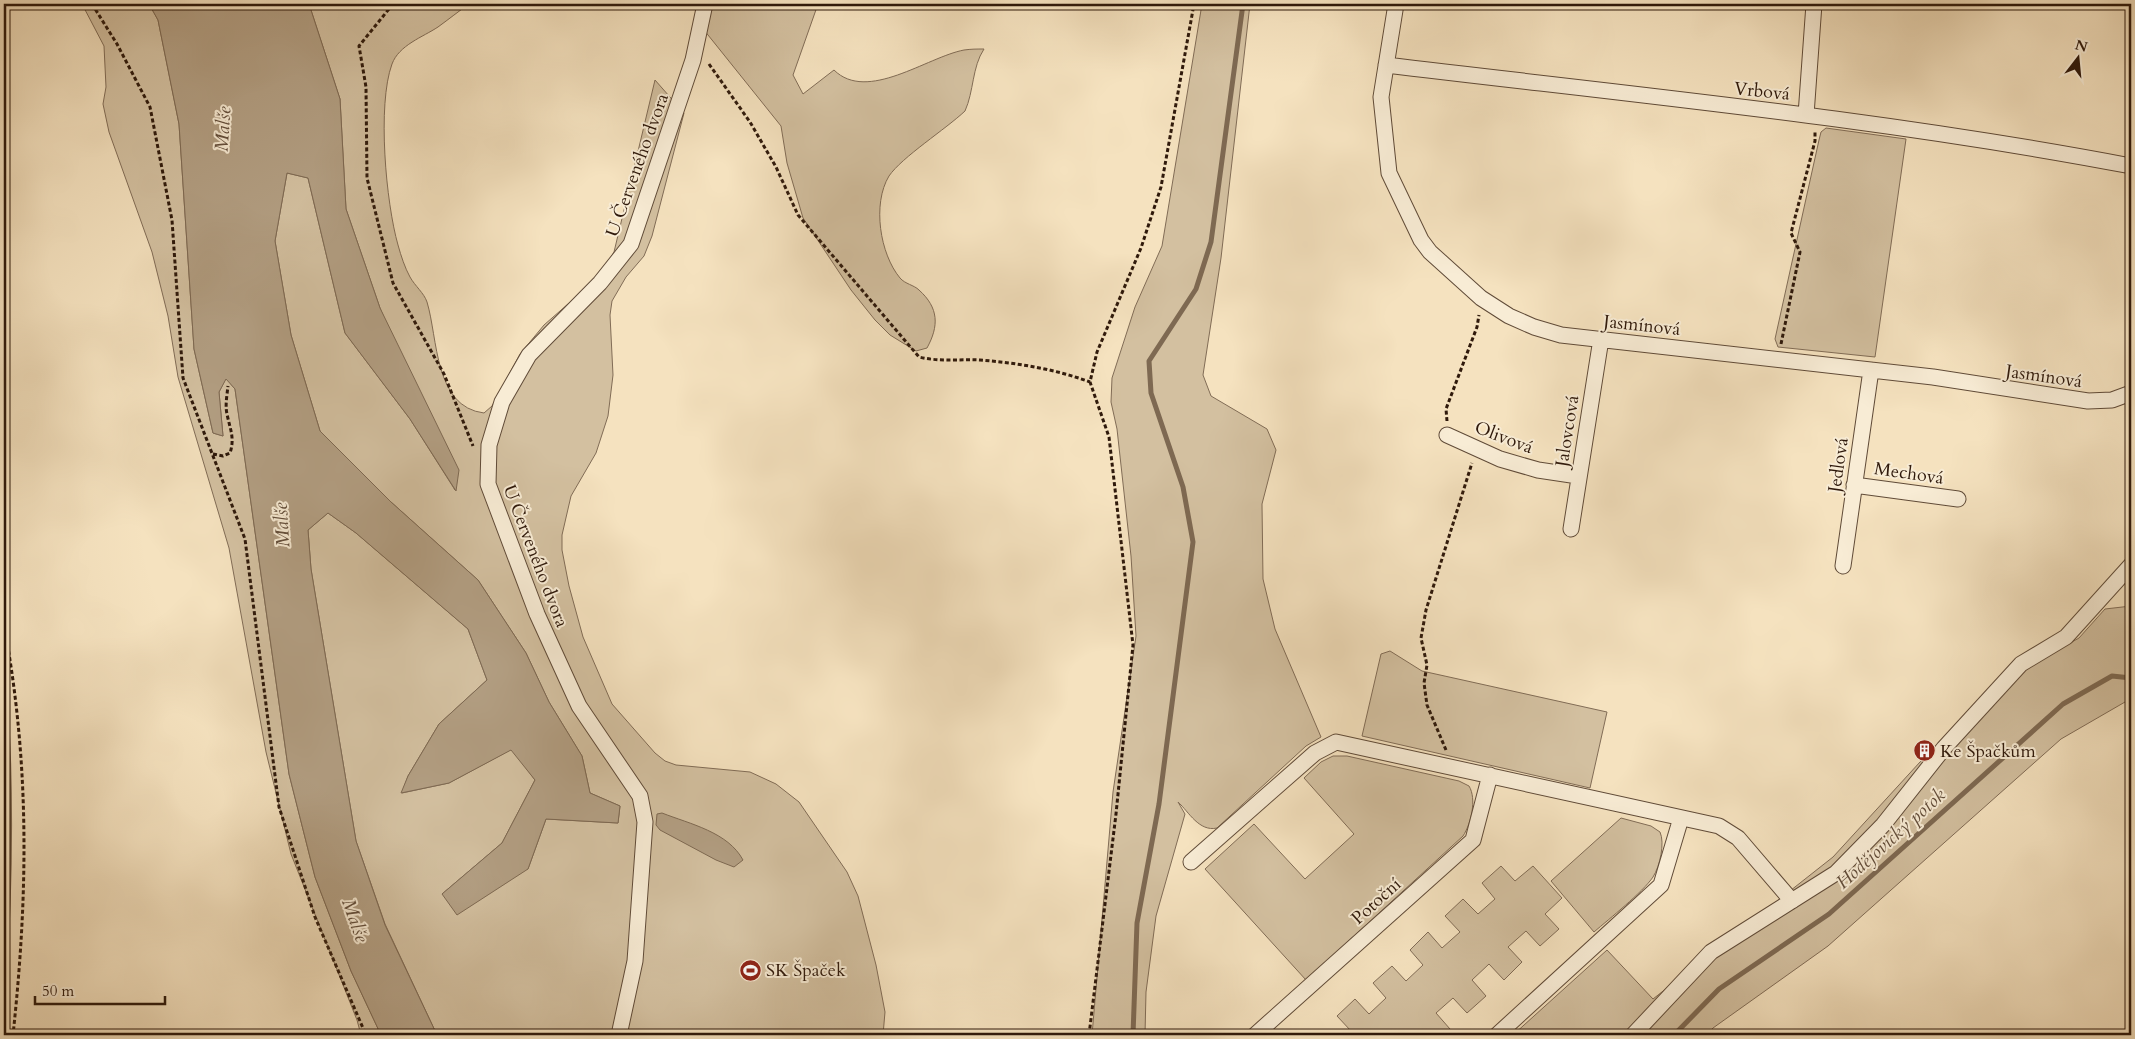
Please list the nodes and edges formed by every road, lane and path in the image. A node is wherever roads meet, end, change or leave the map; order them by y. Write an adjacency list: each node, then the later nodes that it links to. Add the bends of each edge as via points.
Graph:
1 (92, 4): 21 (path, via 150,107 172,220 183,378)
2 (393, 4): 19 (path, via 359,46 366,87 367,178 393,283 444,374)
3 (705, 4): 7 (street, U Červeného dvora)
4 (1194, 4): 15 (path, via 1161,187 1141,248 1097,352)
5 (1396, 4): 8 (street, Jasmínová)
6 (1814, 4): 9 (street)
7 (693, 60): 15 (path, via 708,63 750,122 798,215 919,357 1024,365 1060,371); 36 (street, U Červeného dvora, via 631,244 600,283 529,355 502,402 490,446 488,484 537,614 579,706 640,796 644,822 635,961)
8 (1386, 65): 9 (street, Vrbová); 11 (street, Jasmínová, via 1381,97 1389,173 1421,240)
9 (1806, 115): 10 (street, Vrbová); 13 (path, via 1815,127 1815,141 1791,233 1800,252)
10 (2131, 166)
11 (1481, 298): 12 (street, Jasmínová, via 1534,327 1561,335); 18 (path, via 1477,327 1446,409)
12 (1601, 339): 13 (street, Jasmínová); 22 (street, Jalovcová)
13 (1778, 359): 14 (street, Jasmínová)
14 (1871, 370): 17 (street, Jasmínová, via 2088,401 2112,400); 23 (street, Jedlová)
15 (1090, 382): 37 (path, via 1109,437 1133,645)
16 (228, 386): 21 (path, via 227,414 233,443 230,453 223,456)
17 (2131, 393)
18 (1447, 435): 20 (street, Olivová)
19 (473, 448)
20 (1476, 448): 22 (street, Olivová, via 1538,470); 29 (path, via 1426,610 1422,638 1427,665 1424,683 1427,704)
21 (212, 454): 35 (path, via 245,540 278,806 315,917)
22 (1578, 476): 25 (street, Jalovcová)
23 (1854, 485): 24 (street, Mechová); 27 (street, Jedlová)
24 (1958, 499)
25 (1571, 529)
26 (2131, 565): 33 (street, via 2066,637 2021,664 1944,748 1883,825 1836,873)
27 (1842, 566)
28 (4, 625): 34 (path, via 18,709 25,829 24,909)
29 (1452, 766): 30 (street); 32 (street, via 1336,742 1315,753)
30 (1490, 775): 31 (street); 38 (street, Potoční, via 1473,840)
31 (1681, 818): 33 (street, via 1729,831); 39 (street, via 1662,885)
32 (1191, 862)
33 (1792, 901): 40 (street, via 1711,952)
34 (13, 1035)
35 (366, 1035)
36 (619, 1035)
37 (1089, 1035)
38 (1256, 1035)
39 (1497, 1035)
40 (1633, 1035)

